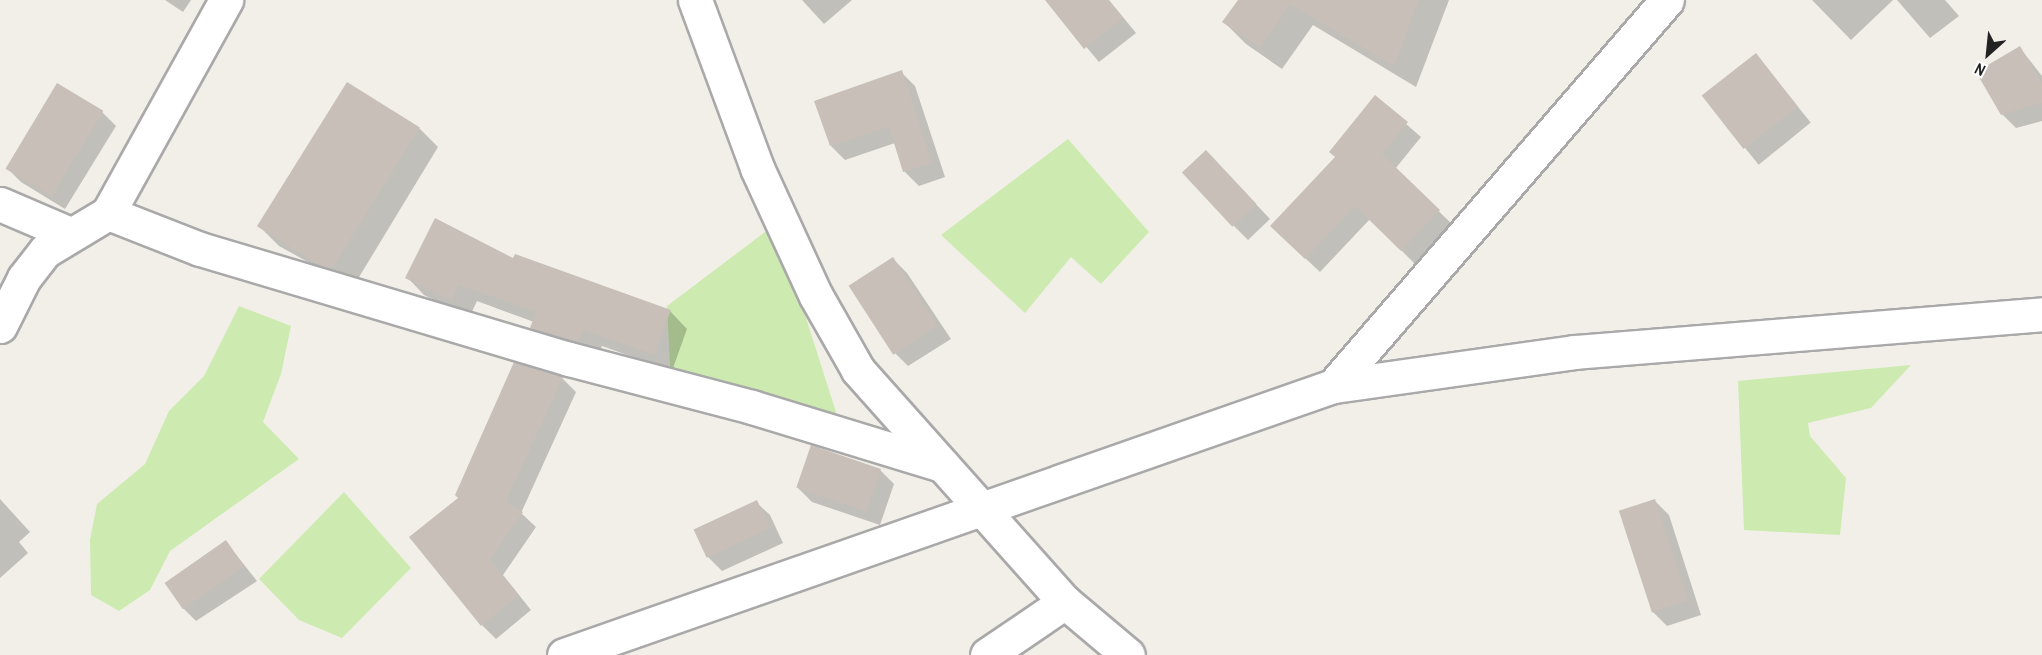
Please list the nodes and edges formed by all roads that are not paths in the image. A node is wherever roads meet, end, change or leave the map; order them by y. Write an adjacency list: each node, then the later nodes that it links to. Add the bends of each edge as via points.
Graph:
1 (226, 0): 5 (street)
2 (695, 0): 10 (street, via 757,168 835,333 858,370)
3 (1651, 6): 9 (street)
4 (0, 204): 6 (street)
5 (108, 213): 6 (street); 10 (street, via 200,249)
6 (70, 234): 8 (street, via 45,251 24,278)
7 (2042, 314): 9 (street, via 1574,352)
8 (0, 326)
9 (1333, 386): 11 (street)
10 (942, 465): 11 (street)
11 (983, 507): 12 (street); 13 (street)
12 (1065, 602): 14 (street); 15 (street)
13 (564, 655)
14 (987, 655)
15 (1128, 655)

